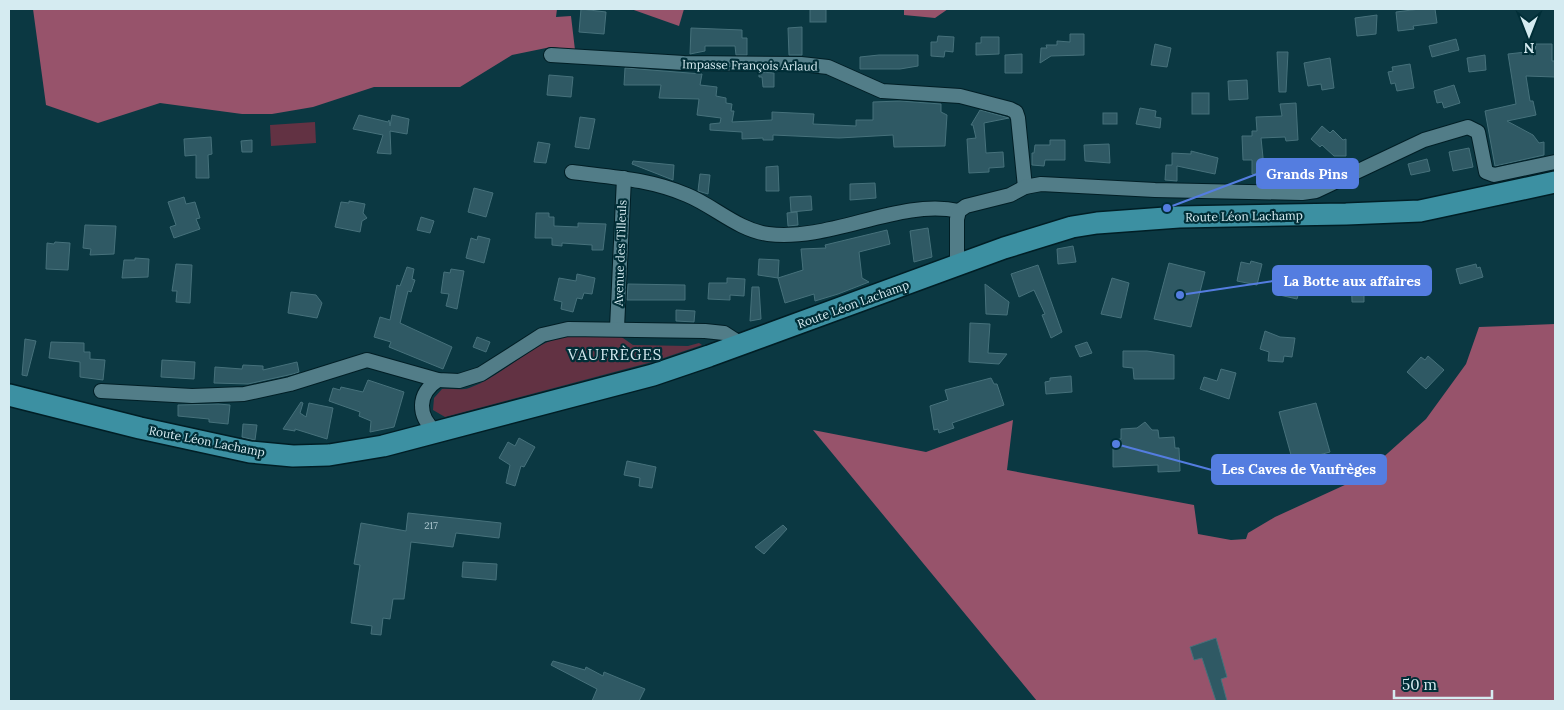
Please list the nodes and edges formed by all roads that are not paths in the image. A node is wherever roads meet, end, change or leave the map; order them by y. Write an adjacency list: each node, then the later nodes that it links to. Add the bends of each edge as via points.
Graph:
1 (551, 55): 6 (street, Impasse François Arlaud, via 622,61 828,67 882,91 960,96 1010,109 1018,118)
2 (1555, 162): 6 (street, via 1494,175 1486,172 1478,132 1468,127 1424,140 1316,191 1302,193 1155,190 1075,184)
3 (572, 172): 4 (street)
4 (624, 178): 7 (street, via 688,195 727,218 768,234 806,234 911,211 944,208); 9 (street, Avenue des Tilleuls)
5 (1555, 182): 8 (main road, Route Léon Lachamp, via 1420,210 1179,217 1098,223 1072,227)
6 (1025, 187): 7 (street)
7 (959, 211): 8 (street)
8 (957, 265): 10 (main road, Route Léon Lachamp)
9 (617, 328): 10 (street, via 724,333); 11 (street, via 568,329 542,335 481,374 459,381)
10 (741, 344): 14 (main road, Route Léon Lachamp, via 653,374)
11 (438, 380): 12 (street, via 367,360 290,384 244,394 192,396); 14 (street, via 430,385 421,401 424,418)
12 (101, 391)
13 (9, 394): 14 (main road, Route Léon Lachamp, via 140,428 250,452 293,456 329,455 383,446)
14 (436, 432)

